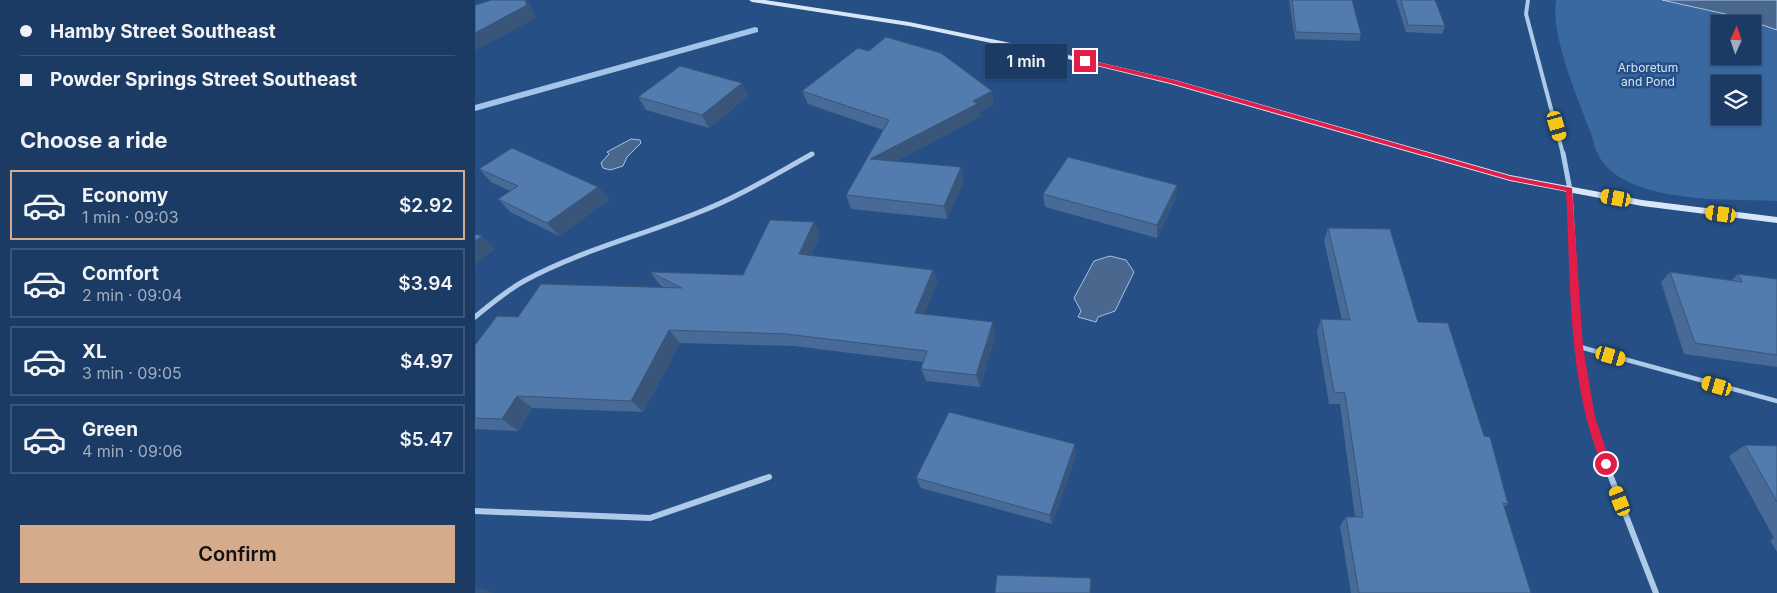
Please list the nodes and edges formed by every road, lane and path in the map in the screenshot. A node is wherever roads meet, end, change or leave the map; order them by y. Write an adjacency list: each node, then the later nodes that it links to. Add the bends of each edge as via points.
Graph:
1 (752, 0): 4 (street, via 909,24 1060,55 1172,82 1510,178)
2 (1528, 0): 4 (street, via 1526,14 1561,144)
3 (812, 154): 6 (street, via 724,202 685,219 562,261 522,283)
4 (1569, 190): 5 (street); 7 (street)
5 (1777, 220)
6 (475, 317)
7 (1579, 347): 8 (lane); 11 (street, via 1591,417)
8 (1777, 401)
9 (769, 477): 10 (street, via 650,518)
10 (475, 511)
11 (1656, 593)

